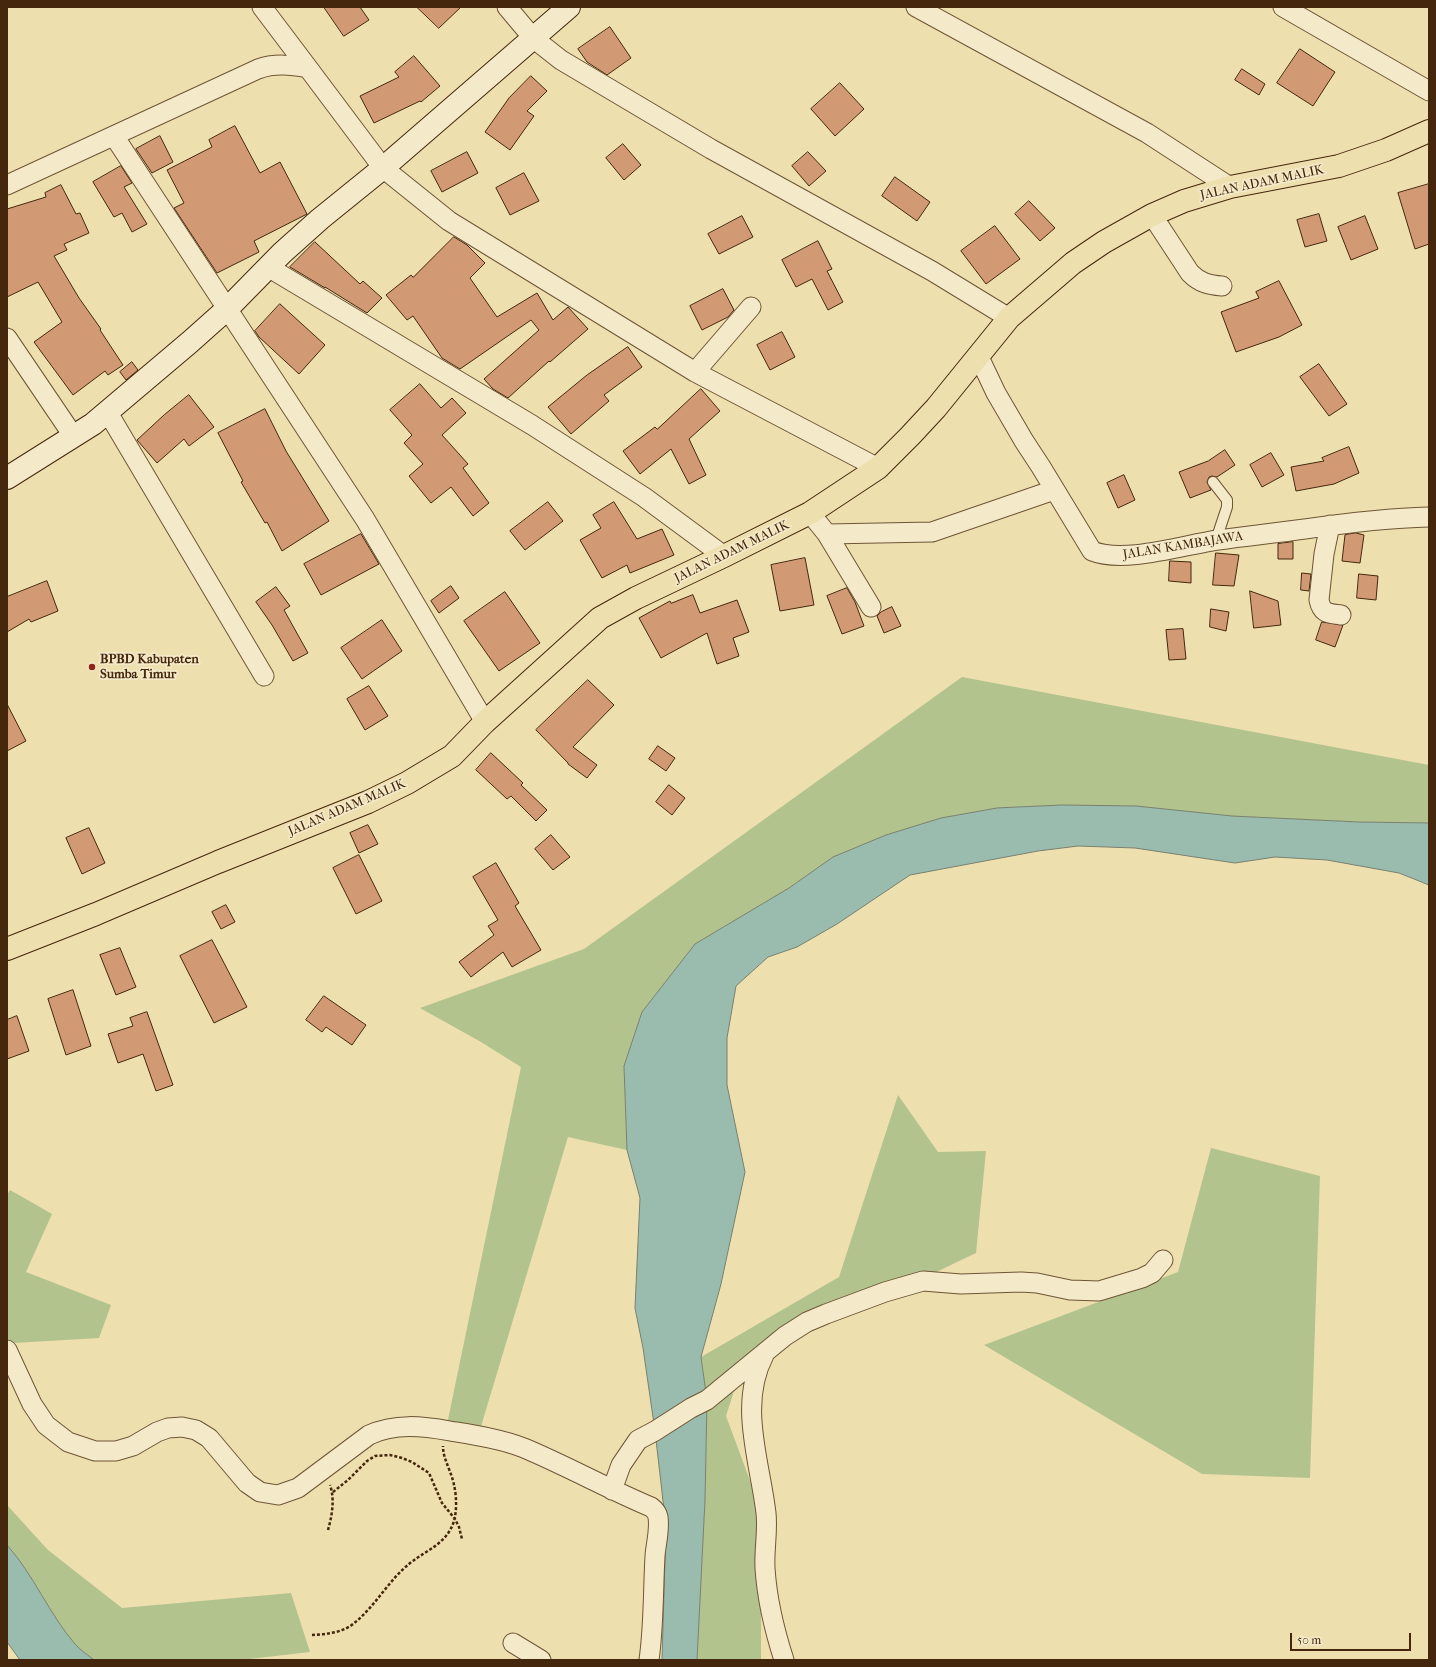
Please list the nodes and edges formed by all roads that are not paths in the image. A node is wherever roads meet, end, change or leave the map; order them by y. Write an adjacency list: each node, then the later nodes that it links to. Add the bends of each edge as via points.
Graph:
1 (262, 7): 7 (street)
2 (507, 7): 6 (street)
3 (570, 7): 6 (street)
4 (916, 7): 13 (street, via 1147,133)
5 (1283, 7): 8 (street)
6 (534, 38): 11 (street); 19 (street, via 561,60 698,141 932,271)
7 (308, 68): 10 (street, via 289,64 269,65); 11 (street)
8 (1429, 91)
9 (1429, 131): 13 (highway, JALAN ADAM MALIK, via 1386,150 1339,166)
10 (114, 136): 12 (street); 18 (street)
11 (383, 168): 15 (street, via 320,219); 22 (street, via 449,221)
12 (7, 185)
13 (1230, 187): 14 (highway, JALAN ADAM MALIK, via 1184,201)
14 (1152, 215): 16 (street, via 1190,273 1197,280); 19 (highway, JALAN ADAM MALIK, via 1073,263)
15 (268, 266): 18 (street); 34 (street, via 532,425 644,497)
16 (1222, 286)
17 (751, 308): 22 (street)
18 (227, 309): 23 (street); 38 (street, via 365,519)
19 (1009, 318): 21 (highway, JALAN ADAM MALIK)
20 (7, 338): 24 (street)
21 (978, 355): 25 (highway, JALAN ADAM MALIK, via 910,436); 28 (street, JALAN KAMBAJAWA, via 996,393)
22 (695, 372): 25 (street)
23 (107, 411): 24 (street); 37 (street)
24 (74, 437): 26 (street)
25 (878, 468): 29 (highway, JALAN ADAM MALIK)
26 (7, 478)
27 (1214, 482): 33 (lane, via 1227,500)
28 (1054, 490): 32 (street, via 932,532); 33 (street, JALAN KAMBAJAWA, via 1092,552 1101,555 1158,551)
29 (810, 513): 32 (street); 34 (highway, JALAN ADAM MALIK)
30 (1429, 517): 31 (street, JALAN KAMBAJAWA, via 1389,518)
31 (1330, 525): 33 (street, JALAN KAMBAJAWA); 36 (street, via 1319,600 1320,607 1325,612)
32 (827, 534): 35 (street)
33 (1216, 540)
34 (724, 556): 38 (highway, JALAN ADAM MALIK, via 600,618)
35 (871, 607)
36 (1341, 615)
37 (264, 676)
38 (485, 722): 39 (highway, JALAN ADAM MALIK, via 452,756 407,783 368,802)
39 (7, 949)
40 (1163, 1260): 42 (street, via 1152,1273 1142,1278 1099,1291 1070,1290 1021,1282 961,1284 923,1281 885,1292 807,1322)
41 (7, 1350): 43 (street, via 32,1404 46,1425 68,1442 95,1451 116,1451 168,1428 196,1430 209,1438 246,1482 260,1492 278,1495 298,1488 369,1435 382,1429 400,1427 426,1427 491,1439 523,1448)
42 (766, 1351): 43 (street, via 707,1400 638,1440 621,1465); 47 (street, via 754,1380 752,1425 766,1513 765,1566 768,1598)
43 (612, 1490): 46 (street, via 651,1507 658,1517)
44 (513, 1643): 45 (street)
45 (541, 1660)
46 (649, 1660)
47 (784, 1660)

